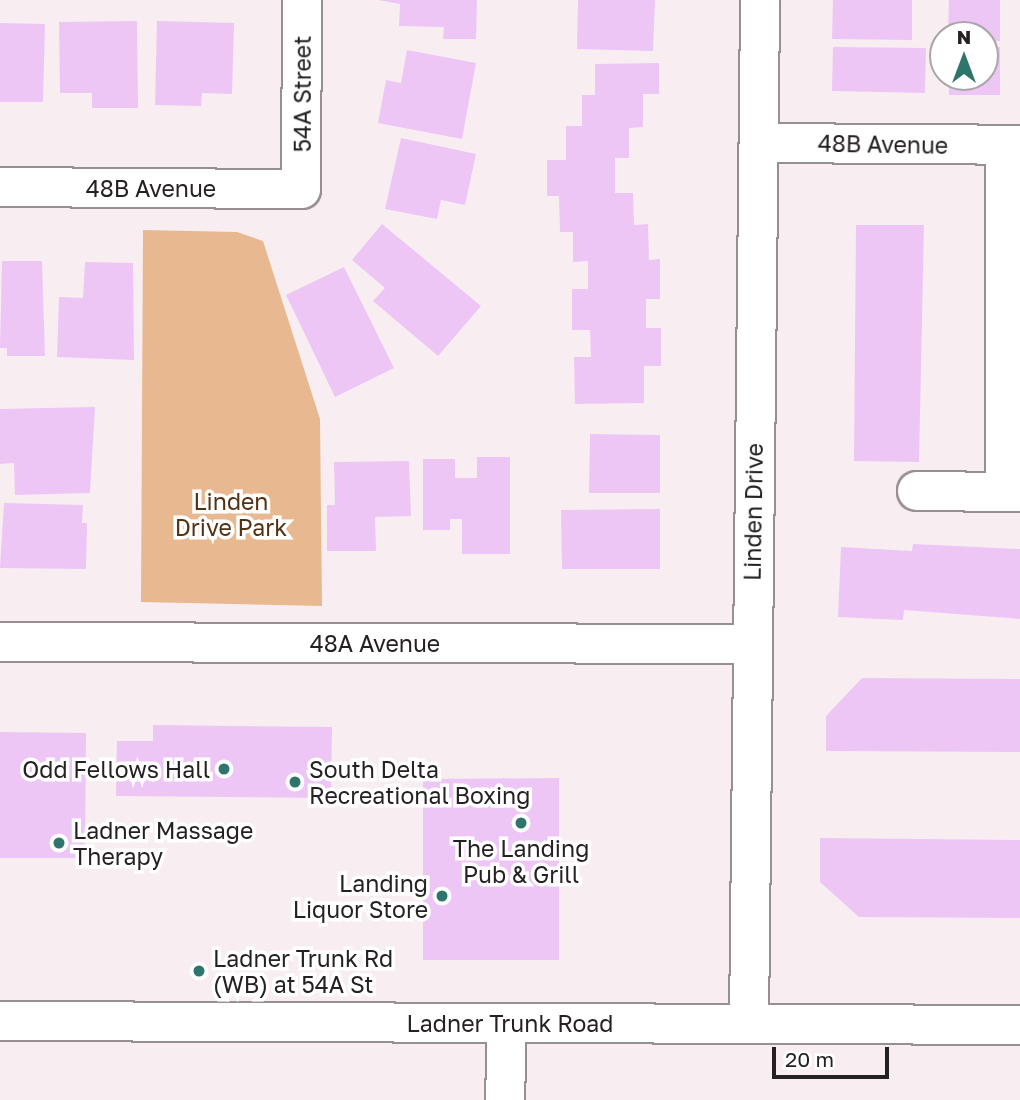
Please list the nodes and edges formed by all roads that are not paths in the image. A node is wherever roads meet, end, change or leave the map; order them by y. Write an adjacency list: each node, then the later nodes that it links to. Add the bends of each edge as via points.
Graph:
1 (302, 0): 6 (street, 54A Street)
2 (760, 0): 3 (street, Linden Drive)
3 (761, 143): 4 (street, 48B Avenue); 10 (street, Linden Drive)
4 (1012, 145): 8 (street, 48B Avenue)
5 (0, 187): 6 (street, 48B Avenue)
6 (301, 189)
7 (917, 491): 8 (street, 48B Avenue)
8 (1013, 492)
9 (0, 642): 10 (street, 48A Avenue)
10 (750, 644): 13 (street, Linden Drive)
11 (0, 1021): 12 (street, Ladner Trunk Road)
12 (507, 1023): 13 (street, Ladner Trunk Road); 15 (street)
13 (749, 1024): 14 (street, Ladner Trunk Road)
14 (1020, 1025)
15 (505, 1100)

